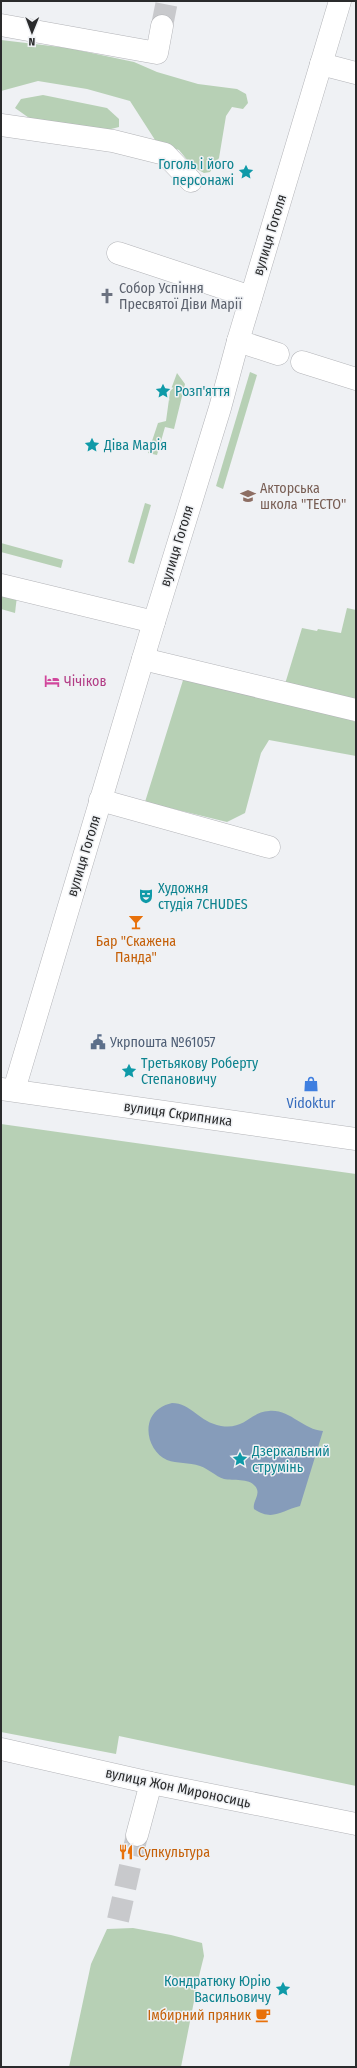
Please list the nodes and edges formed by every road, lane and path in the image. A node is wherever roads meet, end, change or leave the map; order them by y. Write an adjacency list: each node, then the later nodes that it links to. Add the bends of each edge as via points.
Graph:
1 (340, 1): 4 (street, вулиця Гоголя)
2 (1, 25): 3 (street, via 157,53)
3 (162, 26)
4 (321, 64): 5 (street); 9 (street, вулиця Гоголя)
5 (356, 73)
6 (1, 125): 7 (street, via 113,142 165,154)
7 (191, 182)
8 (118, 253): 9 (street)
9 (251, 297): 10 (street, вулиця Гоголя)
10 (238, 340): 11 (street); 15 (street, вулиця Гоголя, via 220,408)
11 (278, 354)
12 (302, 362): 13 (street)
13 (356, 379)
14 (1, 585): 15 (street)
15 (154, 622): 16 (street, вулиця Гоголя)
16 (142, 659): 17 (street); 18 (street, вулиця Гоголя)
17 (356, 710)
18 (100, 800): 19 (street); 20 (street, вулиця Гоголя)
19 (269, 847)
20 (8, 1090): 21 (street, вулиця Скрипника)
21 (356, 1139)
22 (1, 1748): 23 (street, вулиця Жон Мироносиць)
23 (151, 1783): 24 (street, вулиця Жон Мироносиць); 25 (street)
24 (356, 1824)
25 (137, 1835)

